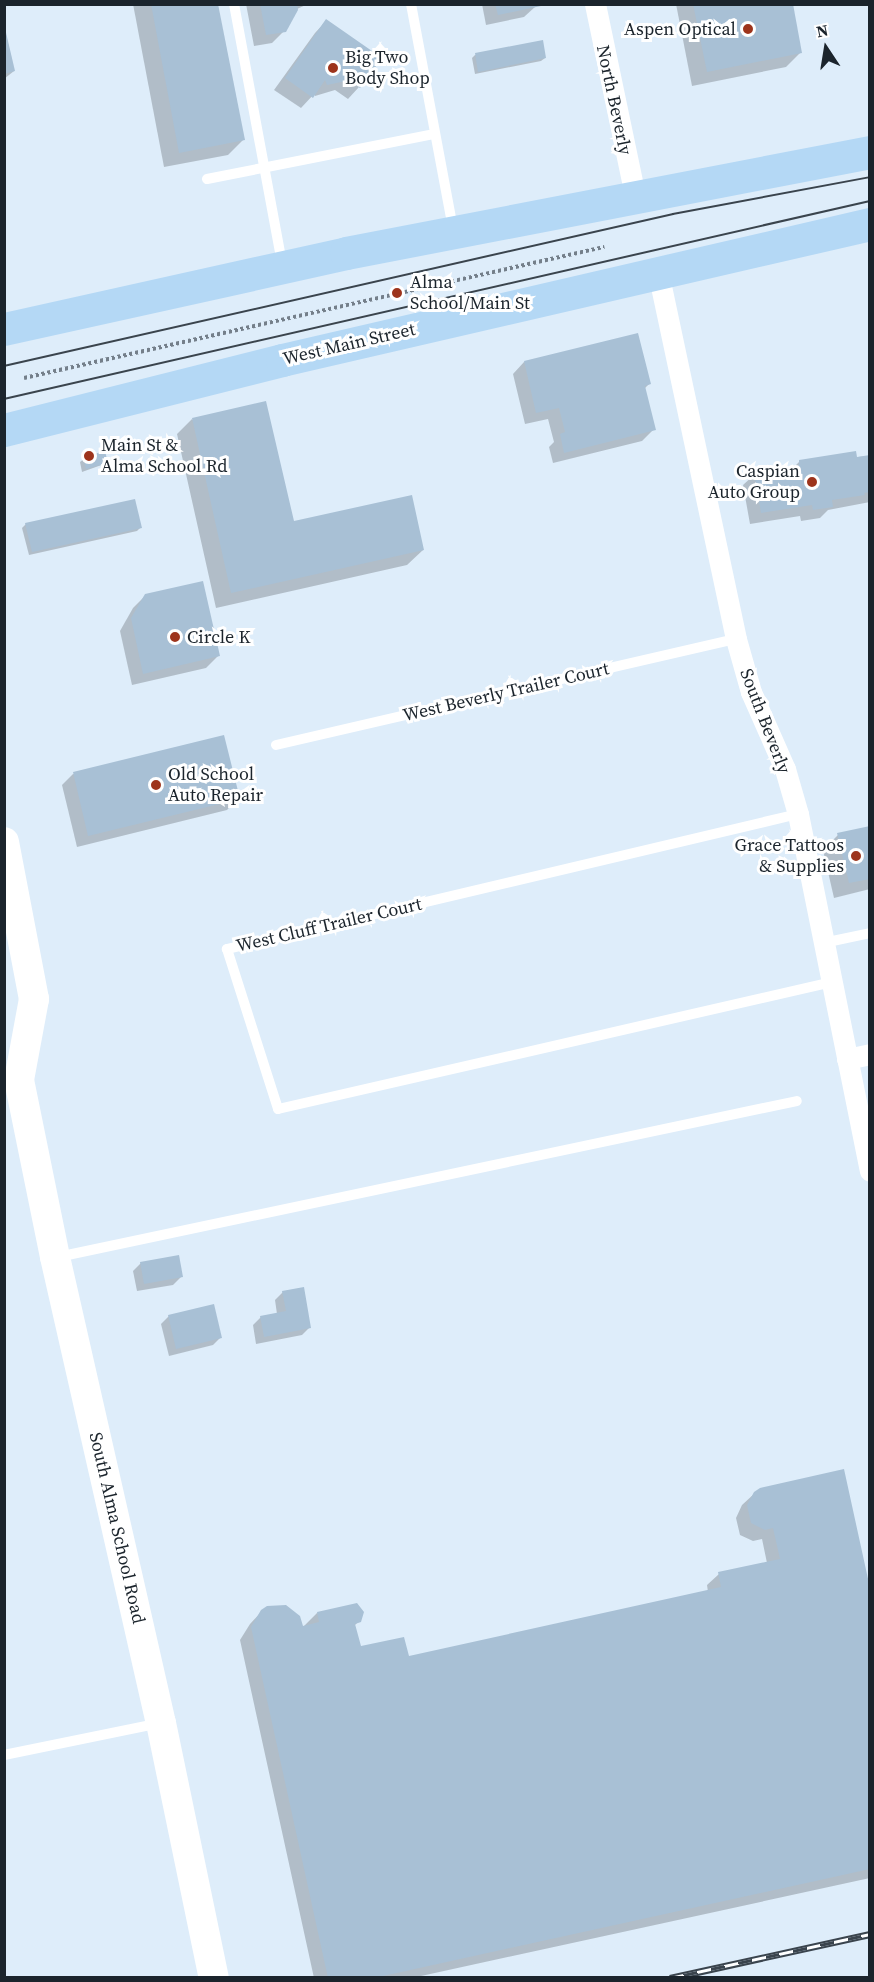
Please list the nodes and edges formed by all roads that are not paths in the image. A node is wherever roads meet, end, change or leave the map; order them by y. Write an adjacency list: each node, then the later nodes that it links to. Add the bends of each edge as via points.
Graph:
1 (234, 4): 6 (lane)
2 (411, 4): 4 (lane)
3 (595, 4): 8 (street, North Beverly)
4 (435, 134): 6 (lane); 10 (lane)
5 (870, 152): 8 (main road)
6 (264, 168): 7 (lane); 11 (lane)
7 (207, 179)
8 (635, 196): 10 (main road)
9 (870, 224): 12 (main road, West Main Street)
10 (454, 232): 11 (main road)
11 (283, 267): 13 (main road)
12 (658, 272): 14 (main road, West Main Street); 15 (street, South Beverly)
13 (4, 329)
14 (4, 430)
15 (736, 639): 16 (lane, West Beverly Trailer Court); 17 (street, South Beverly, via 751,692 766,721)
16 (276, 745)
17 (798, 814): 20 (street, South Beverly); 21 (lane, West Cluff Trailer Court, via 227,949 278,1109)
18 (4, 842): 24 (main road, South Alma School Road, via 34,999)
19 (870, 933): 20 (lane)
20 (823, 943): 21 (street, South Beverly)
21 (832, 982): 23 (street, South Beverly)
22 (870, 1054): 23 (street)
23 (847, 1059): 26 (street, South Beverly)
24 (12, 1071): 27 (main road, South Alma School Road)
25 (797, 1101): 27 (lane)
26 (870, 1171)
27 (55, 1257): 28 (main road, South Alma School Road)
28 (161, 1723): 29 (lane); 30 (main road, South Alma School Road)
29 (4, 1755)
30 (214, 1977)

